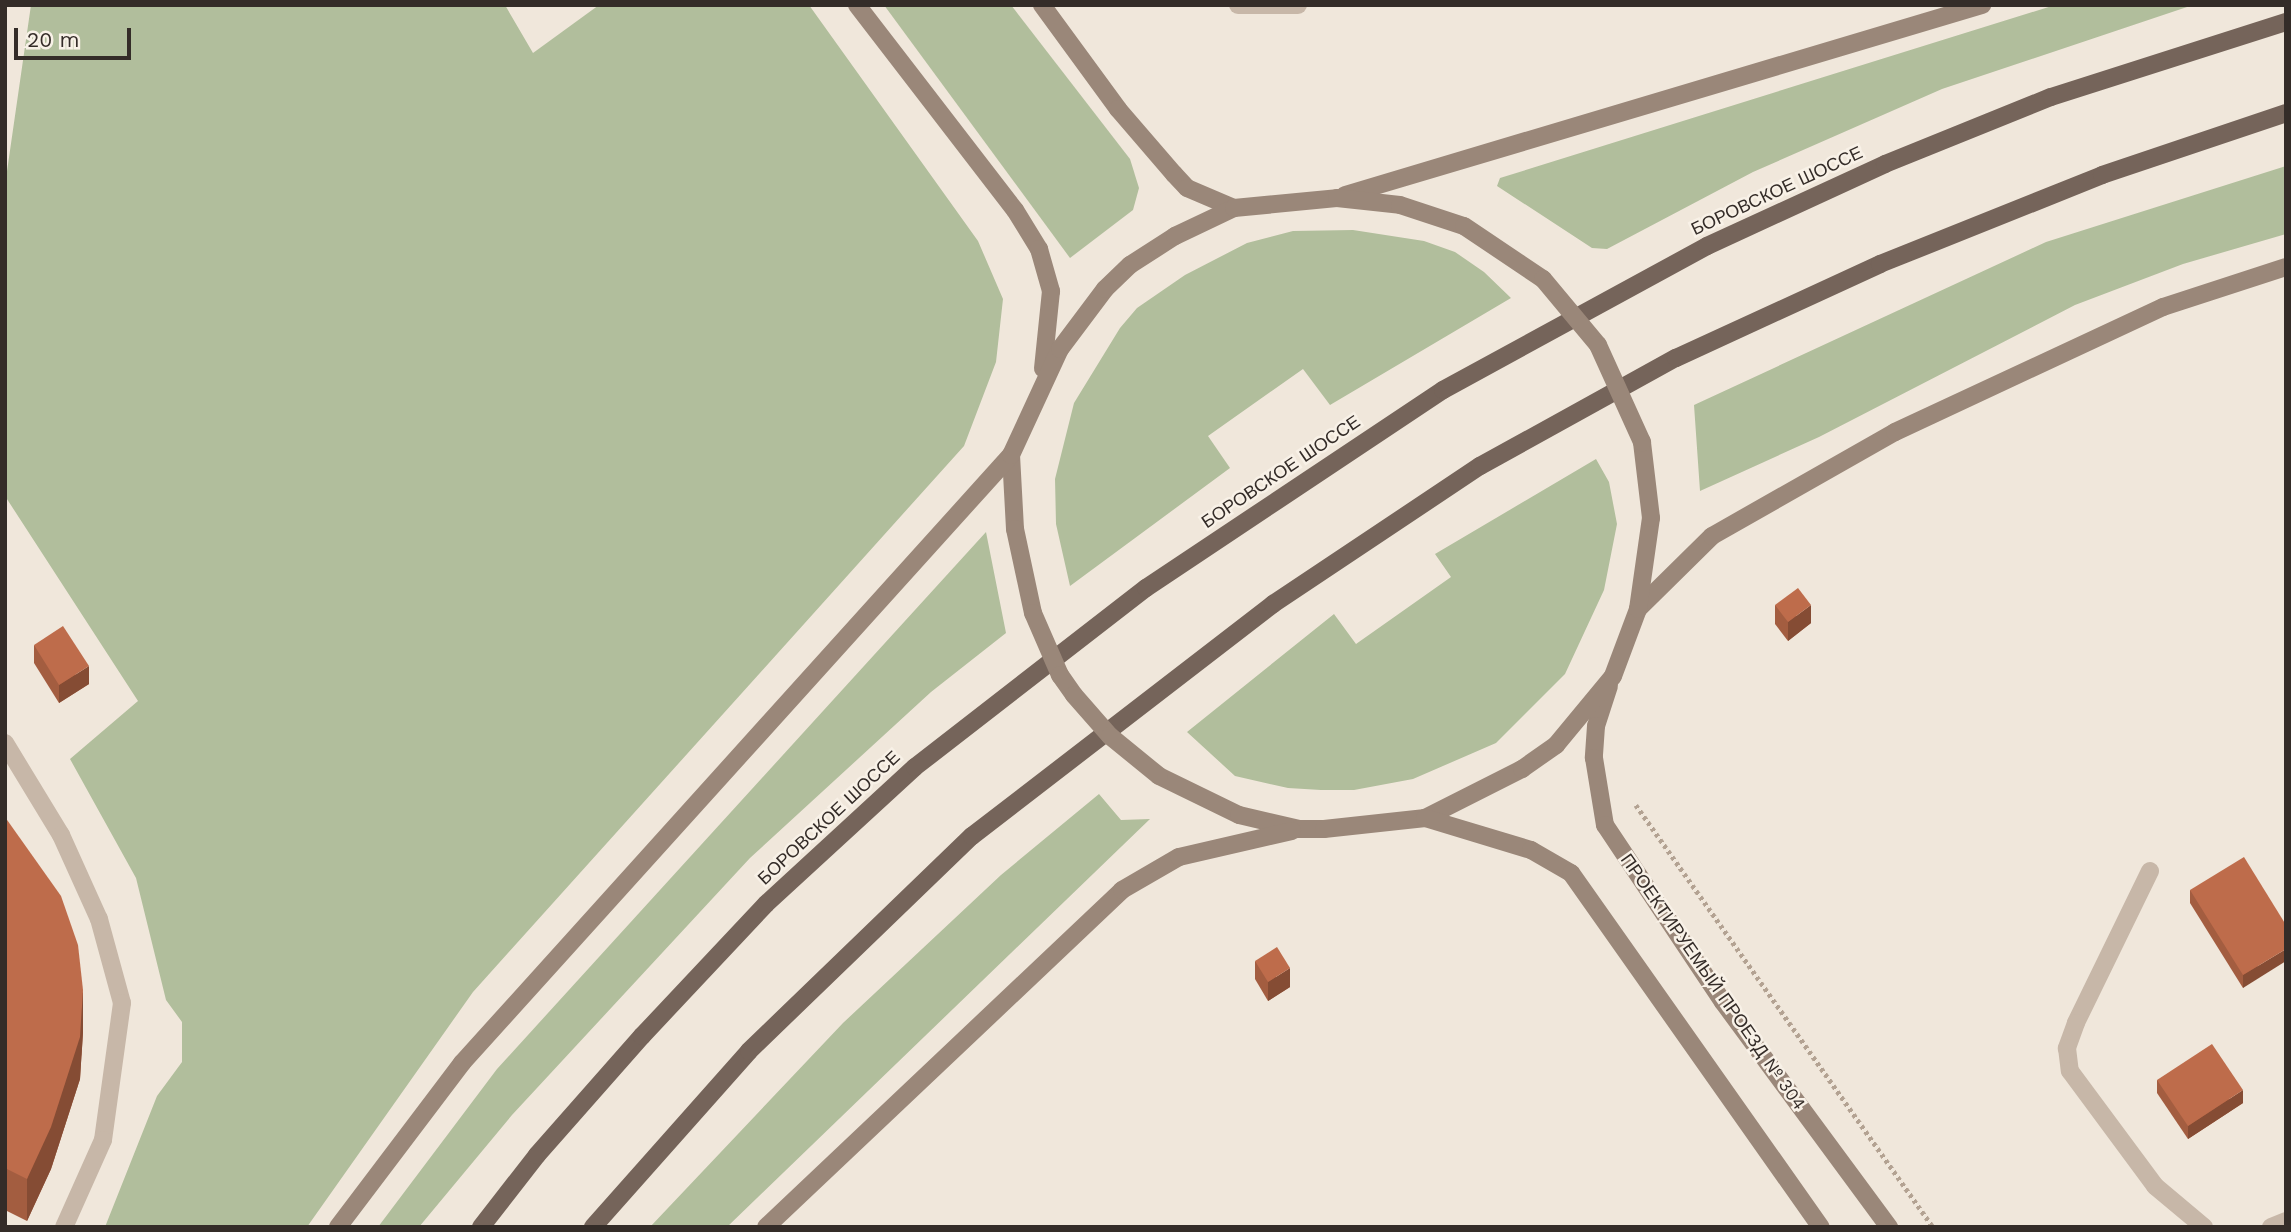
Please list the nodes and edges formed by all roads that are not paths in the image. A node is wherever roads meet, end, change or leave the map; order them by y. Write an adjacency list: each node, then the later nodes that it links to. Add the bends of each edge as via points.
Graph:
1 (857, 5): 11 (main road, via 1015,209 1039,249 1051,291)
2 (1042, 5): 9 (main road, via 1118,108 1187,188)
3 (1238, 5): 4 (street)
4 (1298, 5)
5 (1982, 5): 8 (main road)
6 (2286, 22): 22 (main road, БОРОВСКОЕ ШОССЕ, via 2052,97 1818,193 1707,246 1443,390 1146,588 915,767 766,904 575,1110)
7 (2286, 113): 23 (main road, via 2127,166 1880,264 1676,358 1480,466 1273,604 972,836 749,1051)
8 (1337, 198): 9 (main road); 13 (main road, bridge, via 1399,205 1464,226 1543,279 1598,345 1642,442 1651,518)
9 (1234, 208): 11 (main road, via 1175,236 1130,265 1085,313)
10 (2286, 267): 13 (main road, via 2163,307 1895,432 1712,536)
11 (1040, 384): 12 (main road)
12 (1011, 455): 17 (main road, bridge, via 1017,540 1032,613 1054,664 1074,695 1110,736 1159,776 1239,816); 21 (main road, via 462,1063)
13 (1639, 609): 14 (main road, ПРОЕКТИРУЕМЫЙ ПРОЕЗД № 304)
14 (1613, 676): 16 (main road, via 1556,745 1522,769); 26 (main road, ПРОЕКТИРУЕМЫЙ ПРОЕЗД № 304, via 1596,726 1594,758 1605,825 1716,991)
15 (5, 743): 20 (street, via 61,835 94,907 122,1003 103,1140)
16 (1425, 818): 17 (main road, via 1375,826); 25 (main road, via 1531,850 1570,873)
17 (1299, 829): 24 (main road, via 1179,857 1122,890)
18 (2150, 871): 27 (street, via 2076,1023 2067,1048 2070,1071 2155,1186)
19 (2286, 1221): 28 (street)
20 (64, 1227)
21 (338, 1227)
22 (481, 1227)
23 (593, 1227)
24 (766, 1227)
25 (1821, 1227)
26 (1889, 1227)
27 (2204, 1227)
28 (2271, 1227)

